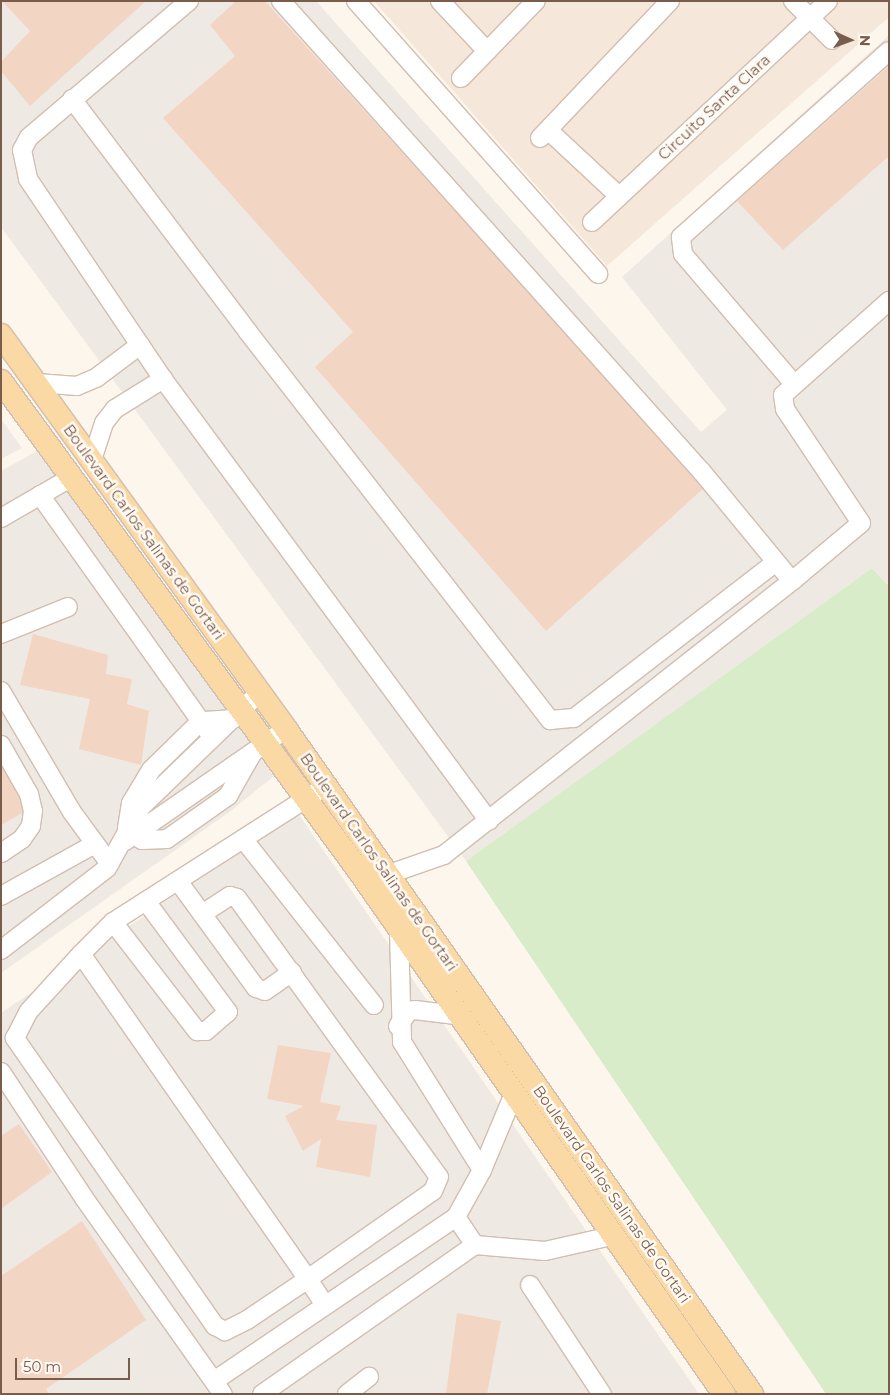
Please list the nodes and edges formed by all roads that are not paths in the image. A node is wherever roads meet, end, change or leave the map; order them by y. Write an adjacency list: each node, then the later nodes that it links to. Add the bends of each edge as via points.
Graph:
1 (189, 1): 14 (street)
2 (281, 1): 29 (street, via 695,465)
3 (356, 1): 17 (street)
4 (440, 1): 11 (street)
5 (536, 1): 11 (street)
6 (670, 1): 15 (street, via 544,134)
7 (792, 1): 9 (street)
8 (828, 1): 9 (street, Circuito Santa Clara)
9 (810, 18): 10 (street); 15 (street, Circuito Santa Clara)
10 (832, 40)
11 (487, 51): 13 (street)
12 (889, 51): 23 (street, via 681,237 683,254)
13 (461, 78)
14 (72, 99): 20 (street, via 29,137 22,150 22,162 28,179); 29 (street, via 266,356 550,720 574,718)
15 (618, 196): 16 (street, Circuito Santa Clara)
16 (592, 222)
17 (598, 274)
18 (889, 301): 23 (street)
19 (1, 335): 22 (main road, Boulevard Carlos Salinas de Gortari)
20 (140, 345): 21 (street); 22 (street, via 96,378 77,386)
21 (163, 379): 25 (street, via 115,409 104,423); 47 (street)
22 (37, 383): 25 (main road, Boulevard Carlos Salinas de Gortari)
23 (794, 384): 30 (street, via 783,395 785,409 861,523)
24 (4, 389): 26 (main road, Boulevard Carlos Salinas de Gortari)
25 (92, 460): 34 (main road, Boulevard Carlos Salinas de Gortari)
26 (72, 477): 27 (street); 35 (main road, Boulevard Carlos Salinas de Gortari)
27 (40, 495): 28 (street); 36 (street)
28 (1, 518)
29 (776, 562): 30 (street)
30 (792, 581): 47 (street)
31 (68, 607): 32 (street)
32 (1, 634)
33 (1, 691): 50 (street)
34 (259, 693): 35 (street); 37 (main road, Boulevard Carlos Salinas de Gortari)
35 (236, 716): 36 (street); 38 (street); 40 (main road, Boulevard Carlos Salinas de Gortari)
36 (201, 721): 38 (street); 48 (street, via 138,788)
37 (286, 729): 40 (street); 43 (main road, Boulevard Carlos Salinas de Gortari)
38 (214, 738): 41 (street)
39 (1, 745): 51 (street, via 28,794 33,811 31,826 22,839)
40 (258, 750): 42 (street); 44 (street); 46 (main road, Boulevard Carlos Salinas de Gortari)
41 (180, 771): 45 (street); 48 (street, via 141,807)
42 (223, 774): 44 (street); 45 (street)
43 (324, 787): 46 (street); 53 (main road, Boulevard Carlos Salinas de Gortari)
44 (234, 789): 48 (street, via 167,839 151,842)
45 (197, 793): 48 (street)
46 (304, 800): 49 (street); 59 (main road, Boulevard Carlos Salinas de Gortari)
47 (489, 821): 53 (street, via 440,857)
48 (128, 836): 52 (street)
49 (244, 840): 54 (street); 63 (street)
50 (95, 844): 52 (street); 55 (street)
51 (1, 853)
52 (110, 864): 60 (street)
53 (388, 874): 81 (main road, Boulevard Carlos Salinas de Gortari)
54 (178, 880): 56 (street); 57 (street)
55 (1, 896)
56 (146, 901): 58 (street); 58 (street, via 228,1012 206,1031 197,1031)
57 (202, 914): 62 (street, via 235,896); 62 (street, via 259,990 268,989)
58 (113, 922): 61 (street)
59 (399, 932): 64 (main road, Boulevard Carlos Salinas de Gortari); 65 (street)
60 (1, 950)
61 (81, 954): 72 (street); 72 (street, via 29,1011 15,1032 18,1044 221,1330 247,1320)
62 (292, 972): 72 (street, via 439,1176 436,1188)
63 (374, 1005)
64 (456, 1015): 65 (street, via 409,1011); 67 (main road, Boulevard Carlos Salinas de Gortari)
65 (398, 1026): 68 (street, via 412,1060)
66 (1, 1072): 76 (street, via 84,1198)
67 (513, 1096): 68 (street); 70 (main road, Boulevard Carlos Salinas de Gortari)
68 (482, 1170): 69 (street)
69 (456, 1217): 71 (street); 74 (street)
70 (611, 1236): 71 (street, via 545,1251); 80 (main road, Boulevard Carlos Salinas de Gortari)
71 (475, 1245): 77 (street)
72 (308, 1279): 74 (street)
73 (530, 1285): 79 (street)
74 (325, 1304): 76 (street)
75 (369, 1377): 78 (street)
76 (219, 1387)
77 (262, 1394)
78 (347, 1394)
79 (602, 1394)
80 (724, 1394)
81 (752, 1394)

